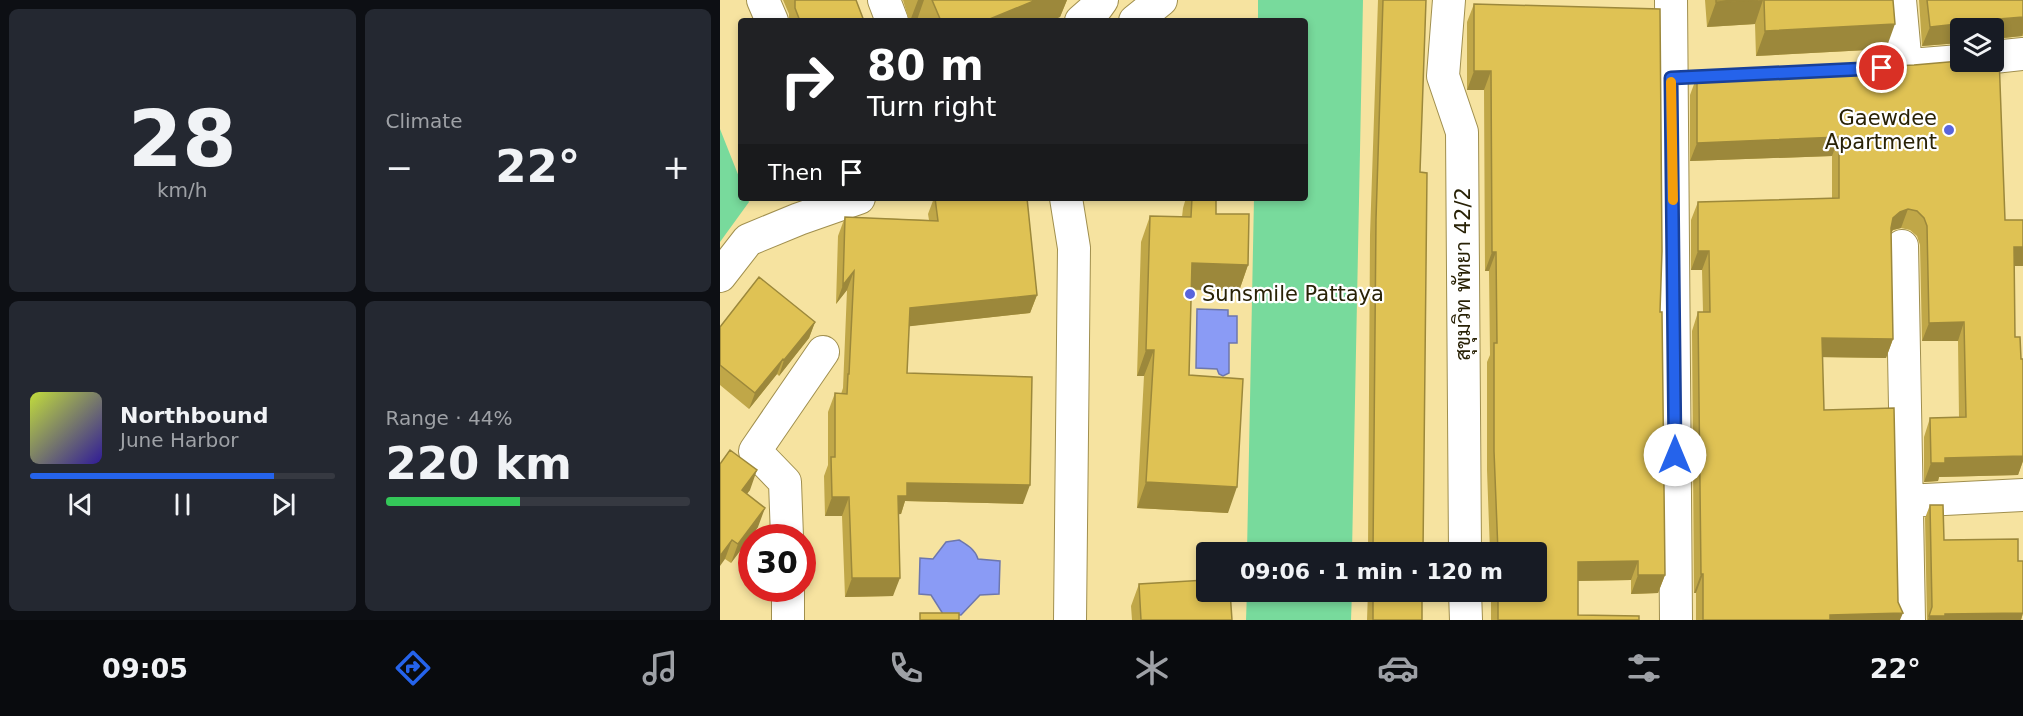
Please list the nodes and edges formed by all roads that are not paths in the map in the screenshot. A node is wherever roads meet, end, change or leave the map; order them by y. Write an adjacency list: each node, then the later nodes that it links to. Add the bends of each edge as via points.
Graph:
1 (764, 0): 7 (street)
2 (1102, 0): 8 (street)
3 (1161, 0): 9 (street)
4 (1900, 0): 13 (street)
5 (1458, 3): 23 (street, สุขุมวิท พัทยา 42/2, via 1443,76 1462,132)
6 (1663, 7): 29 (street, via 1683,78)
7 (771, 18)
8 (1084, 18)
9 (1139, 18)
10 (2023, 54): 11 (street)
11 (2004, 56)
12 (1950, 62): 13 (street)
13 (1906, 66): 14 (street)
14 (1859, 69)
15 (846, 201): 18 (street, via 748,240)
16 (1066, 201): 27 (street, via 1074,248)
17 (1902, 246): 21 (street)
18 (720, 276)
19 (823, 352): 22 (street, via 755,450 785,482)
20 (2023, 495): 21 (street)
21 (1906, 501): 30 (street)
22 (787, 524)
23 (1465, 542)
24 (788, 602): 26 (street)
25 (1465, 602): 28 (street)
26 (788, 620)
27 (1070, 620)
28 (1466, 620)
29 (1676, 620)
30 (1908, 620)

